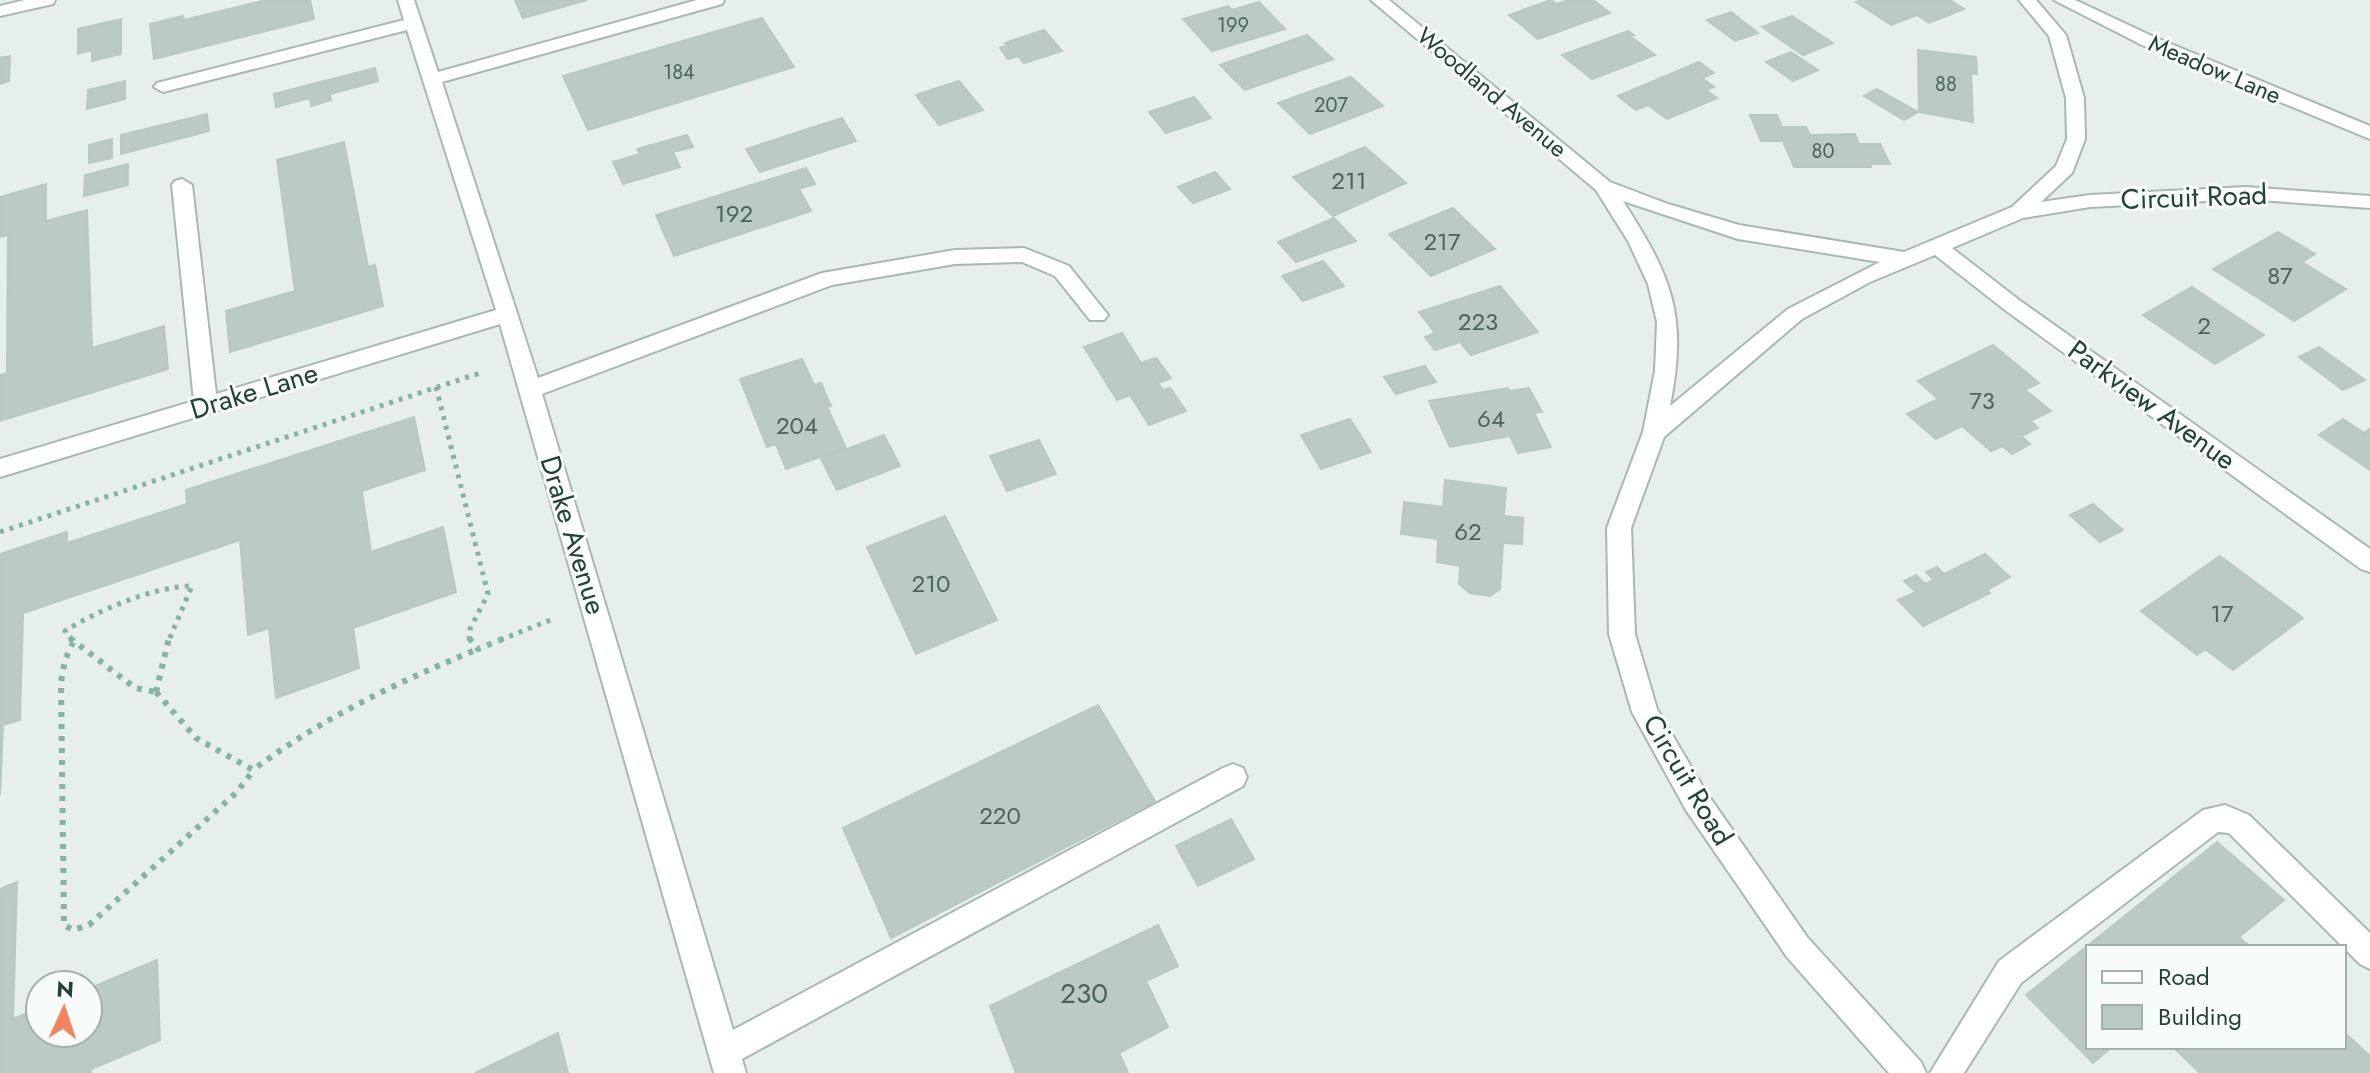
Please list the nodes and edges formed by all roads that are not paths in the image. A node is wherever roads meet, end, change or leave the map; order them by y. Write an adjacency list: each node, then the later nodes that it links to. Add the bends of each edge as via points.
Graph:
1 (47, 0): 6 (street)
2 (716, 0): 8 (street)
3 (1379, 0): 12 (street, Woodland Avenue)
4 (2027, 0): 14 (street, Circuit Road, via 2057,35 2075,98 2076,139 2065,169)
5 (2062, 0): 10 (street, Meadow Lane)
6 (0, 11)
7 (409, 11): 8 (street, Drake Avenue); 9 (street)
8 (432, 79): 17 (street, Drake Avenue)
9 (163, 87)
10 (2370, 133)
11 (182, 185): 20 (street)
12 (1603, 186): 16 (street, Woodland Avenue, via 1738,232); 21 (street, Woodland Avenue, via 1638,240 1668,322 1666,371)
13 (2370, 202): 14 (street, Circuit Road, via 2246,193 2090,201)
14 (2019, 212): 15 (street, Circuit Road)
15 (1937, 246): 16 (street, Circuit Road); 23 (street, Parkview Avenue)
16 (1905, 259): 21 (street, Circuit Road, via 1795,314)
17 (508, 314): 19 (street, Drake Avenue); 20 (street, Drake Lane)
18 (1097, 315): 19 (street, via 1062,271 1024,255 955,257 829,278)
19 (530, 390): 26 (street, Drake Avenue)
20 (206, 406): 22 (street, Drake Lane)
21 (1654, 432): 27 (street, Circuit Road, via 1619,528 1622,634 1645,712 1696,801 1797,947)
22 (0, 468)
23 (2370, 562)
24 (1233, 777): 26 (street)
25 (2370, 954): 28 (street, via 2239,824 2213,819 2010,972)
26 (727, 1062)
27 (1910, 1073)
28 (1946, 1073)

